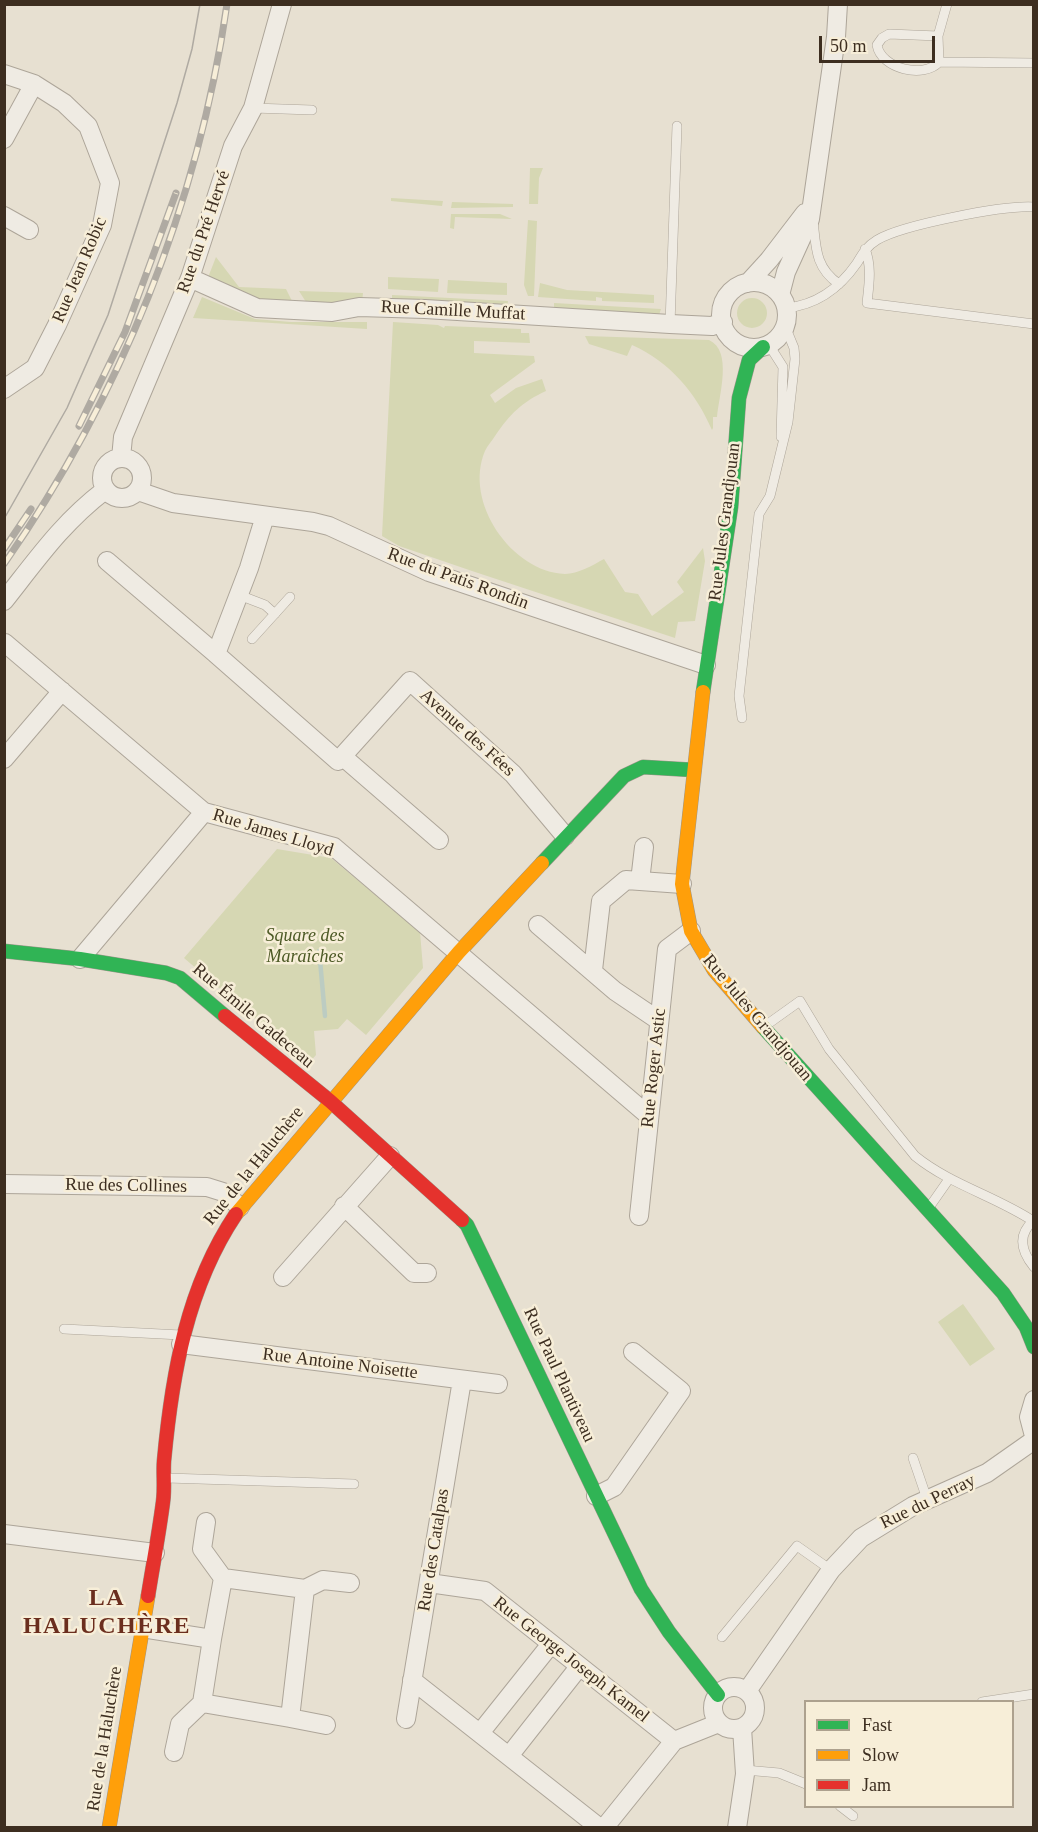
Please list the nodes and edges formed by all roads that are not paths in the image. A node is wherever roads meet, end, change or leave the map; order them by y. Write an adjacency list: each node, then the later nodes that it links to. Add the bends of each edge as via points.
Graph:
1 (282, 4): 9 (street, Rue du Pré Hervé)
2 (838, 4): 13 (street)
3 (946, 4): 4 (lane)
4 (938, 36): 5 (lane); 5 (lane, via 889,34 877,45 878,54 885,61 908,69 925,71)
5 (939, 62): 6 (lane)
6 (1034, 63)
7 (4, 74): 8 (street, Rue Jean Robic)
8 (34, 84): 12 (street); 28 (street, Rue Jean Robic, via 64,103 88,126 110,183 102,225 35,368)
9 (253, 108): 10 (lane); 18 (street, Rue du Pré Hervé, via 233,146)
10 (312, 110)
11 (677, 126): 23 (lane)
12 (4, 139)
13 (811, 201): 19 (street, via 795,228); 20 (lane, via 819,261 824,272); 21 (street, via 807,229 786,272)
14 (1034, 207): 17 (lane, via 920,225 893,232)
15 (4, 216): 16 (street)
16 (29, 230)
17 (865, 249): 20 (lane); 24 (lane, via 870,280 867,303)
18 (190, 278): 23 (street, Rue Camille Muffat, via 257,308 332,312 359,307 425,309); 31 (street, Rue du Pré Hervé, via 123,437)
19 (748, 283): 21 (street, via 768,285); 22 (street, via 727,297)
20 (839, 284): 21 (lane, via 820,300)
21 (783, 302): 25 (street)
22 (723, 322): 23 (street, Rue Camille Muffat, via 712,326); 26 (street)
23 (669, 324)
24 (1034, 324)
25 (785, 326): 27 (street, via 779,337); 30 (lane, via 795,359 788,422)
26 (734, 341): 27 (street, via 751,348); 29 (street, Rue Jules Grandjouan)
27 (766, 346): 29 (street, Rue Jules Grandjouan, via 749,360); 30 (lane, via 783,367)
28 (4, 389)
29 (739, 398): 43 (street, Rue Jules Grandjouan, via 731,507)
30 (781, 441): 45 (lane, via 770,496 759,514 739,696)
31 (121, 458): 32 (street, via 108,463 103,471); 33 (street, via 139,467 142,480)
32 (105, 490): 33 (street, via 111,496 123,498); 38 (street, via 62,526)
33 (138, 491): 34 (street, Rue du Patis Rondin, via 173,504)
34 (265, 516): 36 (street); 43 (street, Rue du Patis Rondin, via 328,526 429,572)
35 (107, 561): 42 (street)
36 (239, 595): 39 (lane, via 265,605); 42 (street)
37 (290, 597): 39 (lane)
38 (4, 601)
39 (275, 614): 40 (lane)
40 (252, 639)
41 (5, 643): 44 (street, Rue James Lloyd)
42 (216, 654): 46 (street, via 338,760)
43 (706, 665): 48 (street, Rue Jules Grandjouan)
44 (62, 691): 47 (street); 49 (street, Rue James Lloyd)
45 (742, 717)
46 (342, 756): 50 (street, Avenue des Fées, via 410,681 513,774); 51 (street)
47 (4, 759)
48 (694, 770): 50 (street, Rue de la Haluchère, via 643,767 624,776); 54 (street, Rue Jules Grandjouan)
49 (204, 812): 58 (street, Rue James Lloyd, via 334,847); 59 (street)
50 (566, 836): 58 (street, Rue de la Haluchère)
51 (439, 840)
52 (644, 847): 53 (street)
53 (640, 881): 54 (street); 60 (street, via 626,880 601,901)
54 (682, 884): 56 (street, Rue Jules Grandjouan)
55 (538, 925): 60 (street)
56 (691, 931): 61 (street, Rue Roger Astic, via 667,949); 62 (street, Rue Jules Grandjouan, via 714,970)
57 (4, 951): 59 (street, Rue Émile Gadeceau)
58 (459, 952): 63 (street, Rue de la Haluchère); 64 (street, Rue James Lloyd)
59 (80, 959): 63 (street, Rue Émile Gadeceau, via 180,978)
60 (593, 970): 61 (street)
61 (658, 1020): 64 (street, Rue Roger Astic)
62 (763, 1028): 66 (lane, via 800,1000 829,1049 896,1135 915,1156); 70 (street, Rue Jules Grandjouan)
63 (330, 1101): 65 (street, Rue Paul Plantiveau); 69 (street, Rue de la Haluchère)
64 (649, 1116): 71 (street, Rue Roger Astic)
65 (390, 1156): 68 (street); 87 (street, Rue Paul Plantiveau, via 466,1225)
66 (949, 1179): 70 (lane); 72 (lane)
67 (4, 1184): 69 (street, Rue des Collines, via 207,1186 223,1192)
68 (344, 1206): 74 (street, via 414,1273); 75 (street)
69 (240, 1207): 77 (street, Rue de la Haluchère, via 204,1265)
70 (926, 1211): 78 (street, Rue Jules Grandjouan, via 1003,1293 1026,1327)
71 (639, 1216)
72 (1033, 1221): 73 (lane, via 1022,1236 1021,1246)
73 (1034, 1267)
74 (428, 1273)
75 (283, 1277)
76 (64, 1329): 77 (lane)
77 (182, 1340): 80 (street, Rue Antoine Noisette); 85 (street, Rue de la Haluchère)
78 (1034, 1347)
79 (633, 1352): 87 (street, via 681,1391 614,1487)
80 (462, 1380): 81 (street, Rue Antoine Noisette); 95 (street, Rue des Catalpas)
81 (498, 1384)
82 (1034, 1400): 83 (street, via 1029,1417)
83 (1034, 1438): 88 (street, Rue du Perray, via 987,1473)
84 (913, 1458): 88 (lane)
85 (164, 1478): 86 (lane); 91 (street, Rue de la Haluchère)
86 (354, 1484)
87 (596, 1496): 104 (street, Rue Paul Plantiveau, via 641,1589)
88 (927, 1499): 92 (street, Rue du Perray, via 861,1538)
89 (206, 1522): 93 (street, via 202,1549)
90 (4, 1534): 91 (street)
91 (156, 1553): 97 (street, Rue de la Haluchère)
92 (831, 1570): 98 (lane, via 797,1546); 103 (street, Rue du Perray)
93 (223, 1578): 96 (street); 99 (street)
94 (350, 1583): 96 (street, via 322,1580)
95 (429, 1583): 100 (street, Rue George Joseph Kamel, via 485,1591); 102 (street, Rue des Catalpas)
96 (305, 1590): 108 (street)
97 (141, 1628): 99 (street); 121 (street, Rue de la Haluchère)
98 (722, 1637)
99 (212, 1639): 107 (street)
100 (550, 1644): 101 (street, Rue George Joseph Kamel); 113 (street)
101 (579, 1667): 114 (street, Rue George Joseph Kamel); 116 (street)
102 (412, 1680): 109 (street, Rue des Catalpas); 113 (street)
103 (747, 1691): 104 (street, via 732,1687); 112 (street, via 754,1700 755,1712)
104 (718, 1695): 110 (street, via 713,1709)
105 (1034, 1695): 106 (lane)
106 (991, 1700)
107 (202, 1703): 108 (street); 115 (street, via 180,1724)
108 (290, 1718): 111 (street)
109 (406, 1719)
110 (719, 1723): 112 (street); 114 (street)
111 (326, 1725)
112 (742, 1728): 117 (street)
113 (480, 1733): 116 (street)
114 (674, 1741): 122 (street)
115 (174, 1752)
116 (509, 1756): 122 (street)
117 (745, 1770): 118 (lane, via 778,1773); 123 (street)
118 (804, 1783)
119 (843, 1808): 120 (lane)
120 (853, 1816)
121 (109, 1827)
122 (602, 1827)
123 (737, 1827)

